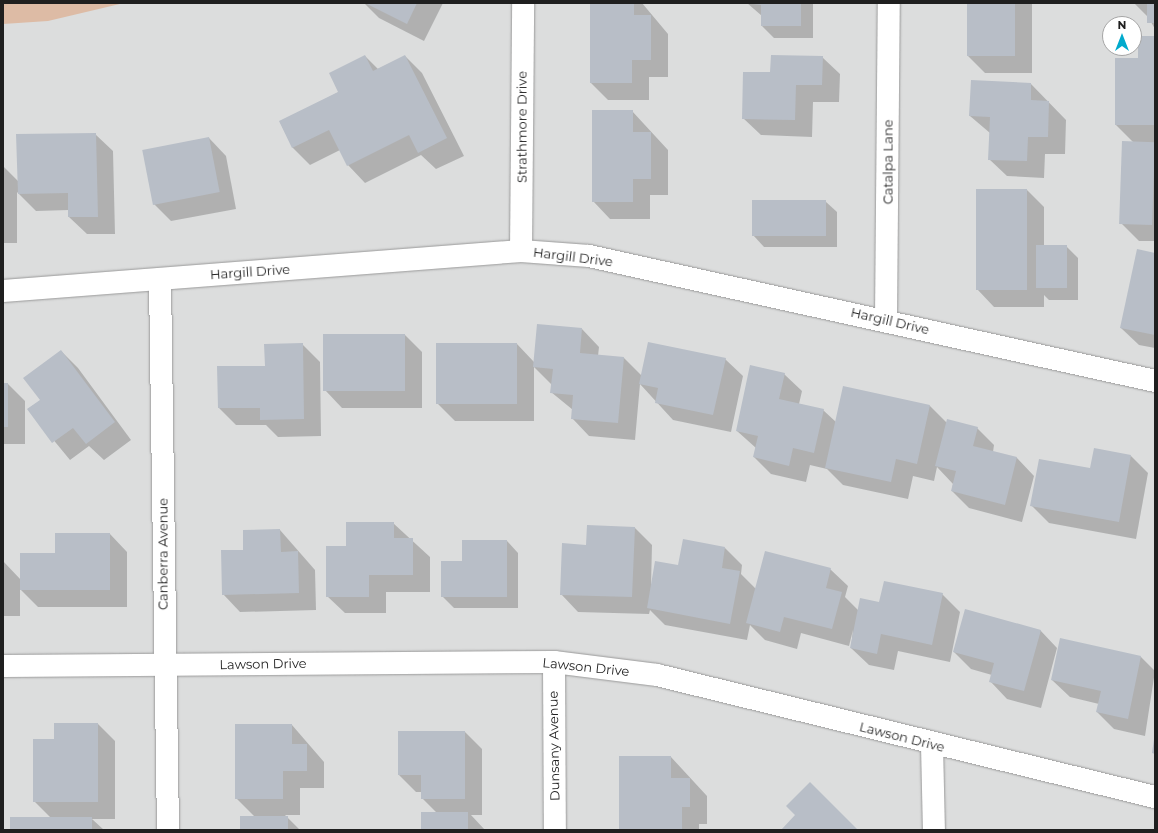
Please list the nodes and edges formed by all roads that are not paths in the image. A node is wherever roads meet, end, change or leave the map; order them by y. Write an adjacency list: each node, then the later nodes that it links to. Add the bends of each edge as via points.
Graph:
1 (523, 3): 3 (street, Strathmore Drive)
2 (889, 3): 6 (street, Catalpa Lane)
3 (522, 251): 4 (street, Hargill Drive); 6 (street, Hargill Drive, via 589,256)
4 (160, 279): 5 (street, Hargill Drive); 9 (street, Canberra Avenue)
5 (3, 291)
6 (886, 320): 7 (street, Hargill Drive)
7 (1155, 381)
8 (554, 662): 9 (street, Lawson Drive); 11 (street, Lawson Drive, via 657,675); 14 (street, Dunsany Avenue)
9 (163, 665): 10 (street, Lawson Drive); 13 (street, Canberra Avenue)
10 (3, 666)
11 (932, 745): 12 (street, Lawson Drive); 15 (street)
12 (1155, 797)
13 (168, 830)
14 (555, 830)
15 (934, 830)

